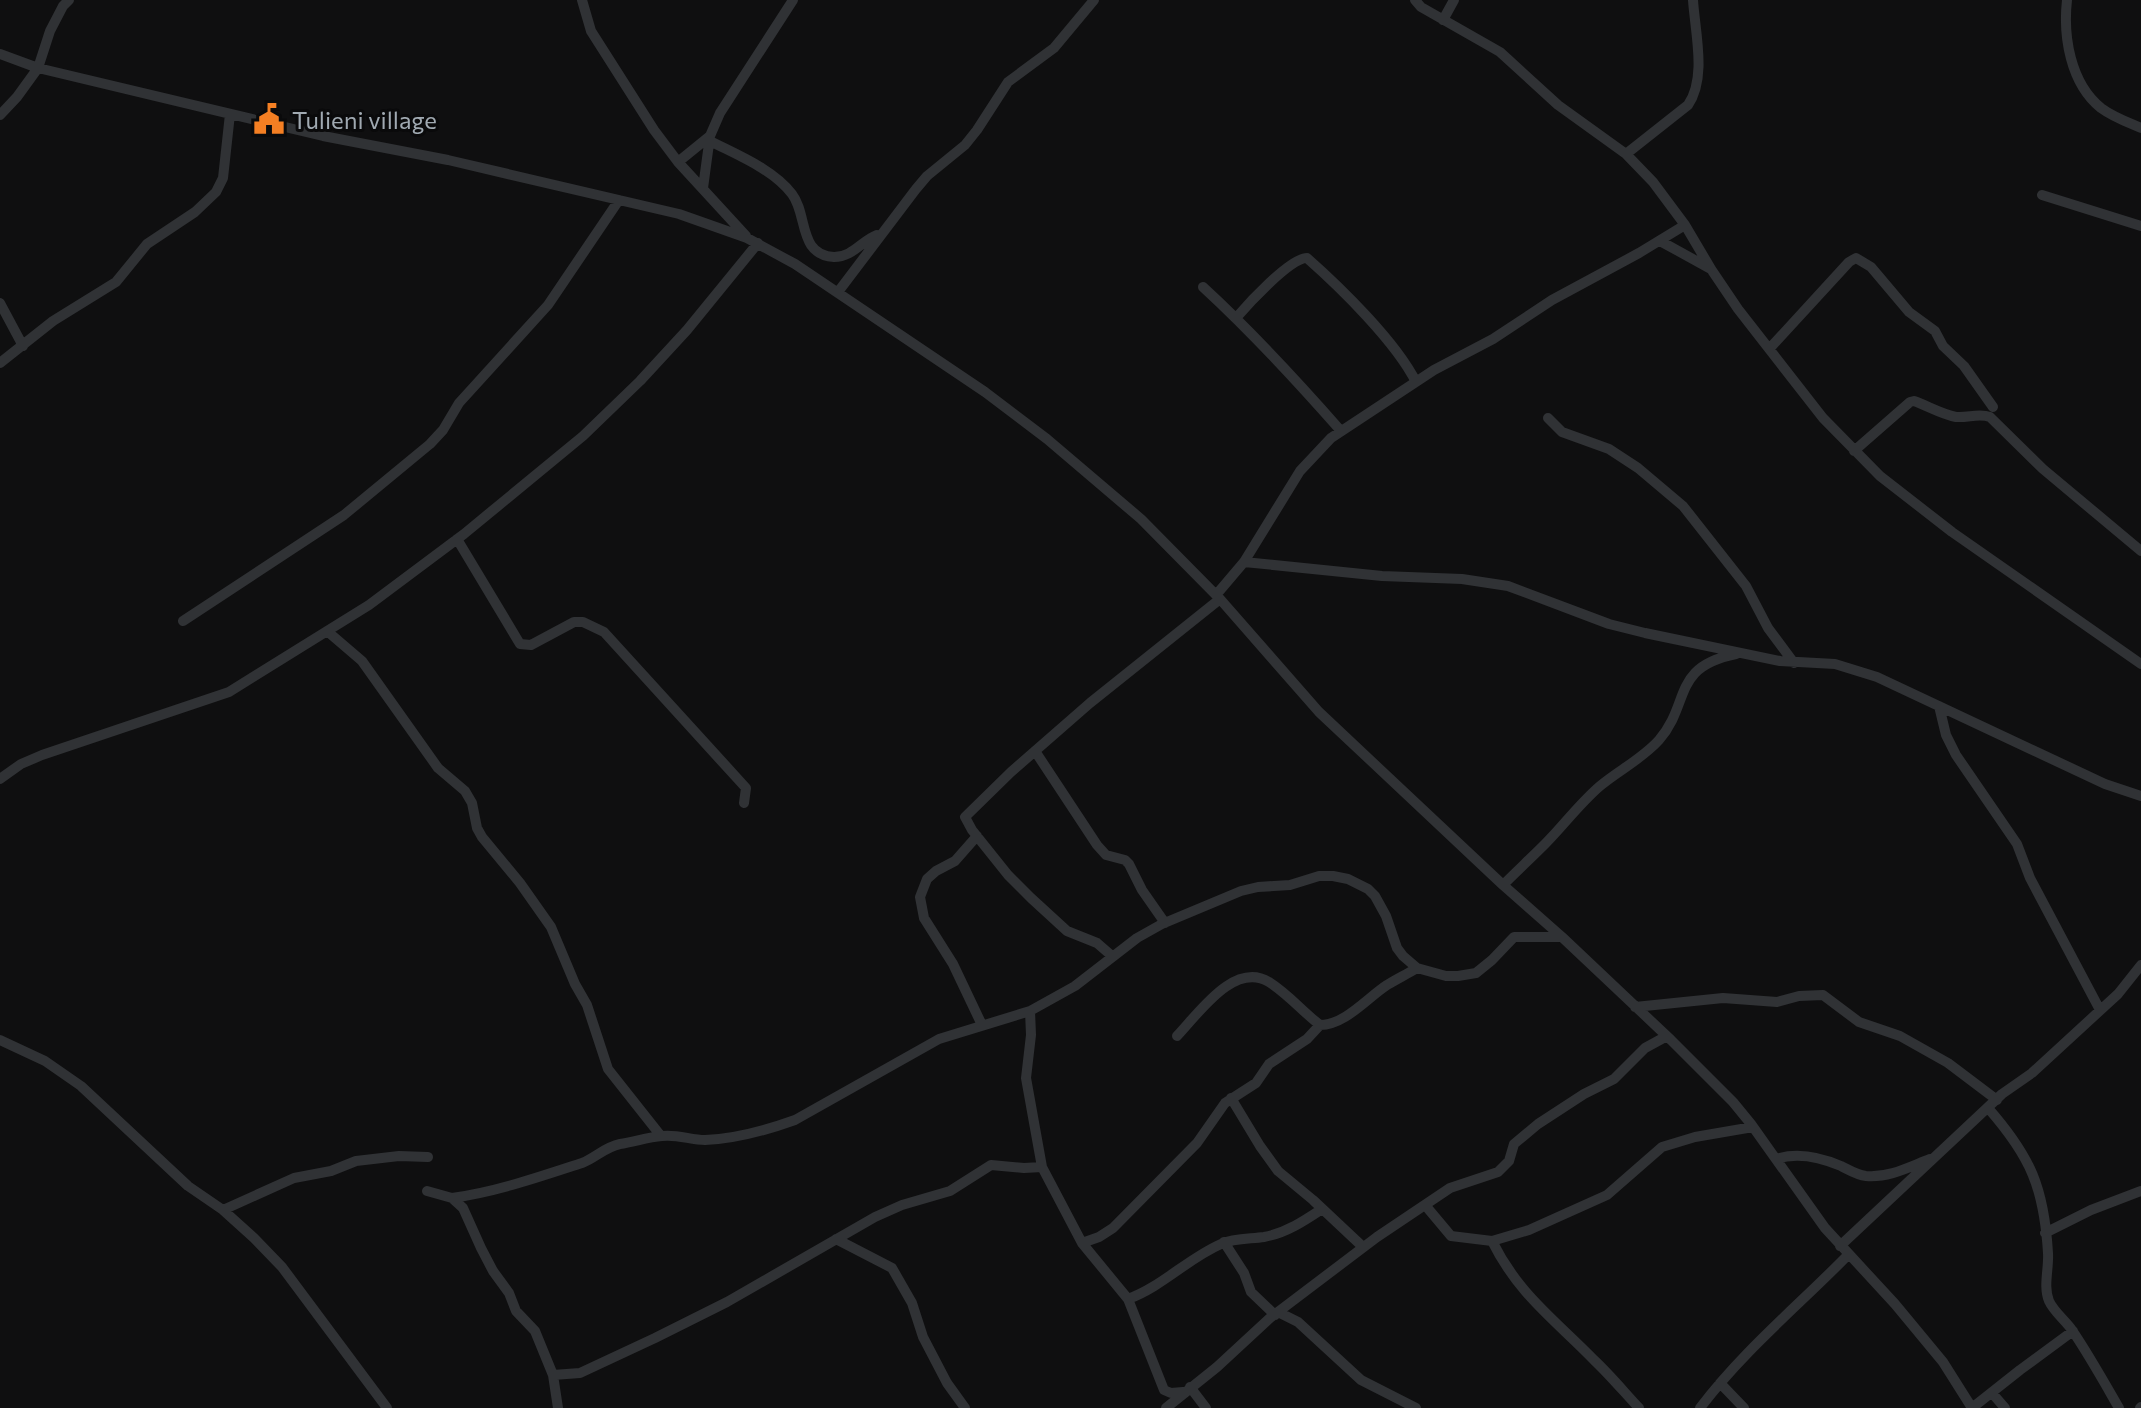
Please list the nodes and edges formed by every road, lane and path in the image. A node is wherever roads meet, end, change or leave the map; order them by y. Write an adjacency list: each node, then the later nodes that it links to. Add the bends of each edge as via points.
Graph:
1 (69, 0): 11 (street, via 50,31)
2 (582, 0): 17 (street, via 590,31)
3 (793, 0): 15 (street, via 720,113)
4 (1094, 0): 23 (street, via 1054,48 1008,82 965,145 927,176)
5 (1415, 0): 9 (street)
6 (1454, 0): 9 (street)
7 (1693, 0): 16 (street, via 1699,72 1692,99)
8 (2067, 0): 14 (street, via 2066,35 2081,82 2098,105)
9 (1443, 20): 16 (street, via 1500,52 1558,105)
10 (0, 54): 11 (street)
11 (38, 68): 12 (street); 13 (street)
12 (230, 114): 20 (street); 31 (street, via 223,178 216,192 147,244 116,282)
13 (0, 115)
14 (2141, 128)
15 (710, 139): 17 (street); 18 (street); 23 (street, via 782,183 798,206 807,242 823,254 850,254)
16 (1626, 154): 21 (street)
17 (678, 162): 18 (street)
18 (703, 188): 24 (street)
19 (2042, 195): 22 (street)
20 (620, 200): 24 (street, via 679,214); 43 (street, via 548,306 459,403 430,443 344,515)
21 (1685, 225): 25 (street); 26 (street)
22 (2141, 226)
23 (880, 234): 28 (street)
24 (753, 240): 28 (street); 39 (street, via 687,330 640,381 583,436)
25 (1660, 241): 26 (street); 34 (street)
26 (1710, 269): 32 (street)
27 (1203, 288): 30 (street)
28 (838, 292): 42 (street, via 1047,439 1141,519)
29 (0, 303): 31 (street)
30 (1236, 318): 34 (street, via 1271,281 1307,258 1381,334); 37 (street)
31 (23, 346): 33 (street)
32 (1770, 348): 35 (street, via 1856,258 1871,267 1909,312 1935,331); 38 (street)
33 (0, 363)
34 (1416, 382): 37 (street)
35 (1993, 407)
36 (1548, 418): 46 (street, via 1562,432 1609,449 1683,506 1746,586 1768,628)
37 (1341, 431): 41 (street, via 1300,471)
38 (1854, 451): 40 (street, via 1910,402 1952,416 1990,417 2061,485); 47 (street, via 1934,519)
39 (457, 539): 44 (street, via 369,606); 52 (street, via 520,644 531,645 574,622 604,632 737,776 746,788)
40 (2141, 551)
41 (1244, 562): 42 (street); 45 (street, via 1508,586 1609,624)
42 (1218, 597): 49 (street); 54 (street, via 1315,708)
43 (183, 621)
44 (327, 631): 50 (street, via 229,692 42,754); 72 (street, via 362,661 438,768 465,791 481,837 551,927 587,1005 608,1069)
45 (1739, 653): 46 (street); 54 (street, via 1715,658 1694,674 1660,739 1594,791)
46 (1794, 663): 48 (street, via 1835,664 1877,677)
47 (2141, 664)
48 (1939, 706): 51 (street, via 2105,784); 61 (street, via 1956,755 2017,844 2030,878)
49 (1035, 751): 53 (street, via 966,814); 55 (street, via 1097,845 1106,855 1129,864)
50 (0, 779)
51 (2141, 796)
52 (744, 803)
53 (977, 836): 57 (street, via 1008,875 1062,927 1097,943); 63 (street, via 956,861 927,879 920,897 924,918 953,964)
54 (1503, 885): 56 (street)
55 (1165, 923): 57 (street); 59 (street, via 1241,891 1333,876 1360,884 1375,896 1397,948)
56 (1562, 937): 59 (street, via 1514,937 1469,975 1446,976); 60 (street)
57 (1112, 956): 62 (street, via 1075,986)
58 (2141, 965): 61 (street)
59 (1417, 968): 64 (street, via 1339,1020)
60 (1635, 1007): 66 (street); 69 (street, via 1723,998 1777,1002 1823,995 1859,1022 1900,1036 1948,1063)
61 (2100, 1010): 69 (street)
62 (1030, 1011): 63 (street); 76 (street, via 1027,1079)
63 (982, 1025): 72 (street, via 939,1038 795,1120 771,1129 706,1140)
64 (1320, 1025): 65 (street, via 1268,982 1251,976 1230,983); 68 (street, via 1269,1065 1256,1083)
65 (1177, 1036)
66 (1667, 1036): 71 (street); 80 (street, via 1645,1048 1614,1079 1538,1124 1514,1144 1509,1161 1498,1172 1462,1182)
67 (0, 1040): 82 (street, via 45,1061 81,1086 188,1186)
68 (1231, 1098): 81 (street, via 1278,1171); 87 (street, via 1202,1138 1112,1228)
69 (1997, 1100): 70 (street)
70 (1988, 1108): 74 (street); 83 (street, via 2031,1167 2042,1201)
71 (1753, 1127): 75 (street); 85 (street, via 1662,1147 1607,1195 1529,1230)
72 (661, 1136): 79 (street, via 610,1147 586,1161 524,1182)
73 (428, 1157): 82 (street, via 356,1161 294,1178)
74 (1934, 1157): 75 (street, via 1892,1174 1869,1176 1817,1158); 89 (street)
75 (1776, 1159): 89 (street)
76 (1042, 1167): 84 (street, via 991,1165 950,1191 902,1205); 87 (street)
77 (427, 1191): 79 (street)
78 (2141, 1191): 83 (street, via 2091,1209)
79 (452, 1198): 93 (street, via 463,1208 519,1316 535,1331)
80 (1425, 1205): 85 (street, via 1451,1236); 88 (street)
81 (1322, 1209): 86 (street, via 1284,1231); 88 (street)
82 (223, 1210): 97 (street, via 282,1266)
83 (2045, 1233): 92 (street, via 2048,1297)
84 (836, 1240): 93 (street, via 655,1338 580,1373); 99 (street, via 892,1268 912,1303 923,1337)
85 (1492, 1241): 103 (street, via 1504,1266 1531,1300)
86 (1224, 1242): 90 (street, via 1187,1262 1155,1288); 91 (street, via 1251,1292)
87 (1082, 1243): 90 (street)
88 (1363, 1247): 91 (street)
89 (1844, 1251): 94 (street, via 1805,1299 1756,1342); 106 (street, via 1943,1362)
90 (1128, 1299): 95 (street, via 1164,1390)
91 (1277, 1313): 95 (street); 102 (street, via 1298,1322 1361,1380)
92 (2073, 1331): 96 (street); 108 (street)
93 (553, 1376): 98 (street)
94 (1720, 1384): 104 (street); 105 (street)
95 (1187, 1390): 100 (street); 101 (street)
96 (1992, 1393): 106 (street); 107 (street)
97 (387, 1408)
98 (558, 1408)
99 (965, 1408)
100 (1166, 1408)
101 (1206, 1408)
102 (1416, 1408)
103 (1639, 1408)
104 (1700, 1408)
105 (1744, 1408)
106 (1972, 1408)
107 (2006, 1408)
108 (2119, 1408)

